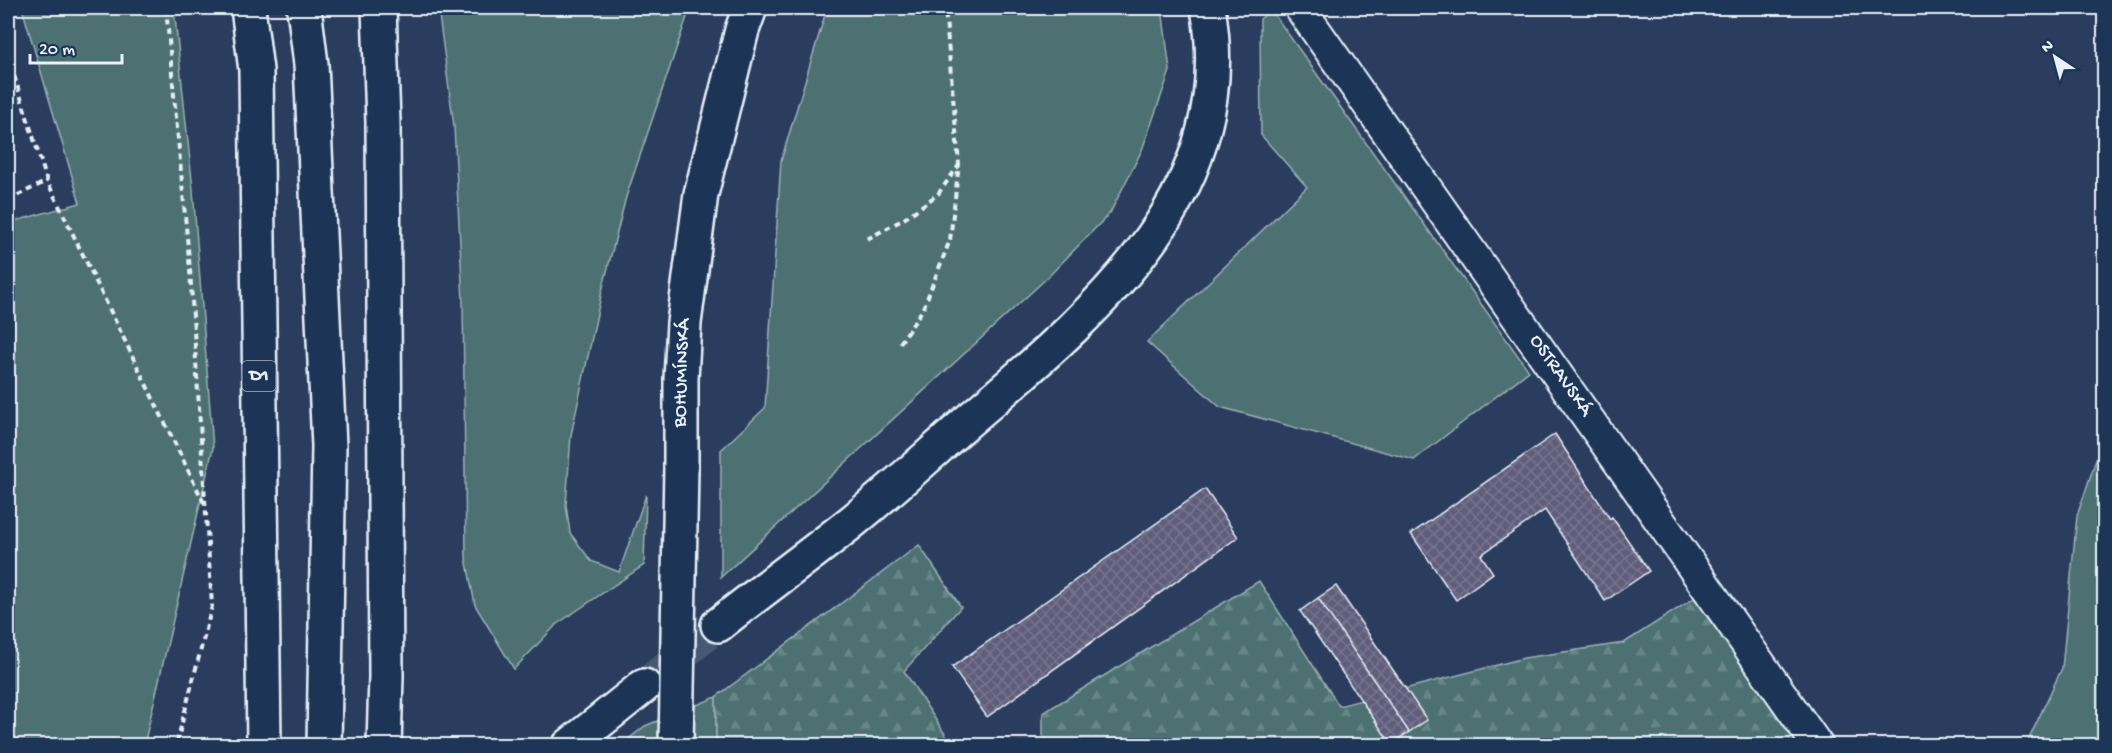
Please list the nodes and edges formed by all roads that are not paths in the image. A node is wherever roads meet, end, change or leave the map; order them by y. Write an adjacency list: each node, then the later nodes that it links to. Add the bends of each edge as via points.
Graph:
1 (248, 8): 10 (main road, D1, via 256,70)
2 (304, 8): 9 (main road, via 311,64 329,446)
3 (380, 8): 11 (main road)
4 (750, 8): 13 (main road, BOHUMÍNSKÁ, bridge, via 701,194 684,323)
5 (1208, 8): 7 (main road, via 1214,55 1206,125 1186,181 1149,244 1091,312 1012,384 849,524)
6 (1300, 8): 14 (street, OSTRAVSKÁ)
7 (718, 625)
8 (644, 686): 12 (main road)
9 (325, 730)
10 (264, 746)
11 (384, 746)
12 (569, 746)
13 (676, 746)
14 (1818, 746)

